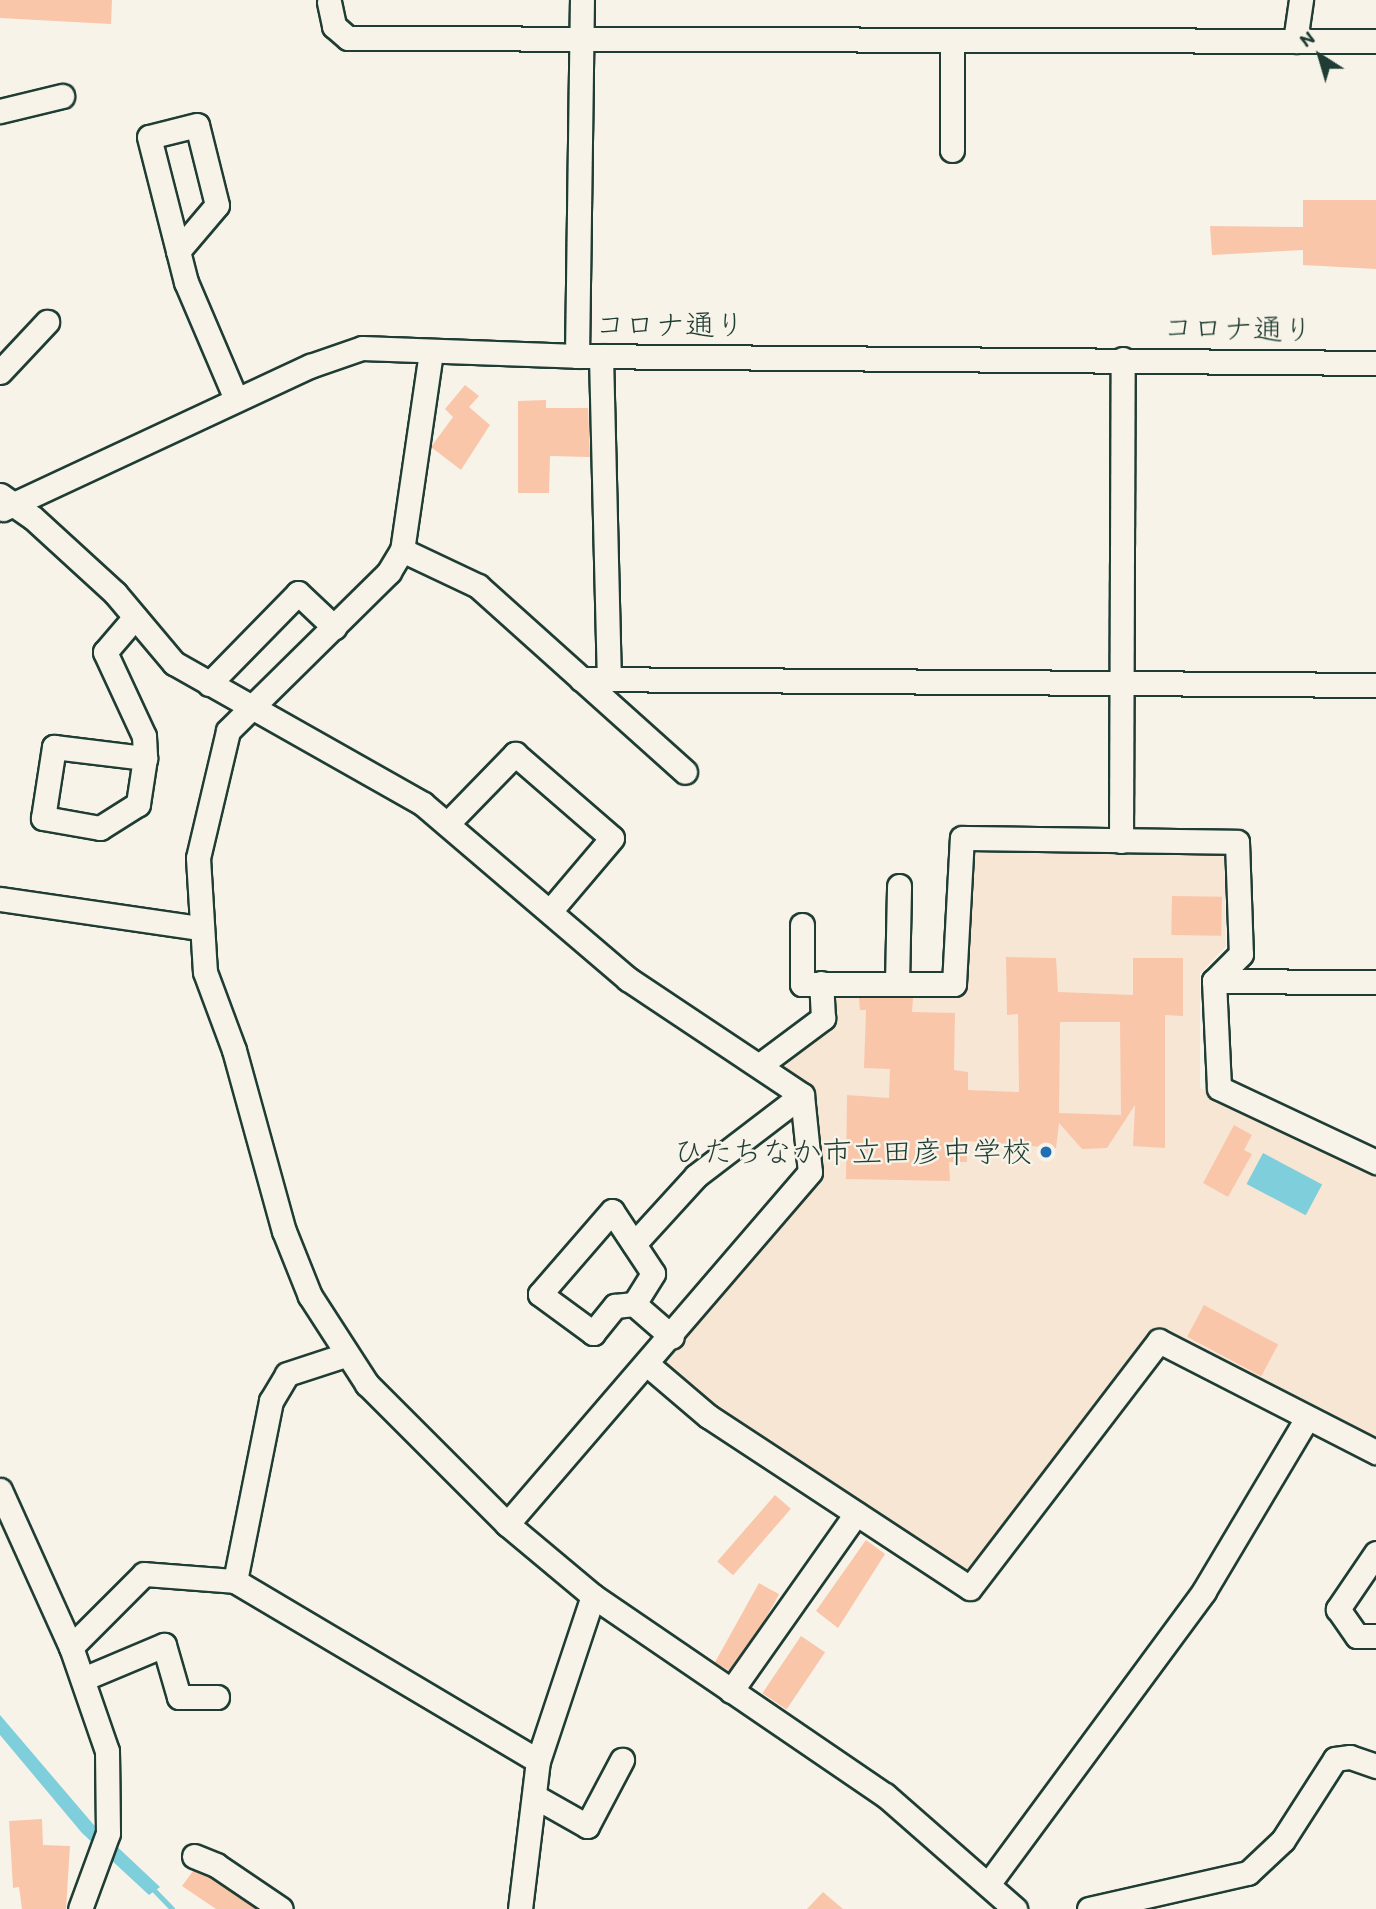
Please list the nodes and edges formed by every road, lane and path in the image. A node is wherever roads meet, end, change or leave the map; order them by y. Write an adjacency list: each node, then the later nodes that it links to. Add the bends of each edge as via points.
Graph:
1 (582, 0): 4 (street)
2 (1301, 0): 6 (street)
3 (329, 2): 4 (street, via 334,26 348,38)
4 (582, 38): 5 (street); 14 (street)
5 (951, 41): 6 (street); 10 (street)
6 (1295, 41): 7 (street)
7 (1376, 41)
8 (62, 96): 9 (street)
9 (0, 111)
10 (952, 150)
11 (178, 251): 11 (street, via 149,137 197,125 217,205); 19 (street, via 186,282)
12 (47, 322): 18 (street)
13 (431, 352): 14 (street, コロナ通り); 19 (street, コロナ通り, via 362,348); 21 (street)
14 (577, 356): 15 (street, コロナ通り)
15 (601, 356): 16 (street, コロナ通り); 25 (street)
16 (1123, 359): 17 (street, コロナ通り); 26 (street)
17 (1376, 363)
18 (0, 372)
19 (236, 399): 20 (street, コロナ通り)
20 (5, 503): 22 (street, via 116,593)
21 (402, 550): 23 (street, via 389,572); 24 (street, via 478,586)
22 (135, 617): 27 (street, via 174,663); 30 (street, via 105,652 144,736)
23 (334, 627): 27 (street, via 298,593); 29 (street)
24 (582, 679): 25 (street); 31 (street)
25 (609, 679): 26 (street)
26 (1121, 683): 28 (street); 33 (street)
27 (209, 684): 29 (street)
28 (1376, 685)
29 (248, 708): 32 (street, via 401,791); 38 (street, via 228,731 198,858)
30 (145, 758): 30 (street, via 54,747 43,818 100,828 138,804)
31 (685, 772)
32 (447, 824): 36 (street); 36 (street, via 515,754 612,838)
33 (1121, 841): 39 (street, via 1237,842 1241,954); 42 (street, via 962,838 954,984)
34 (899, 886): 42 (street)
35 (0, 899): 38 (street)
36 (550, 911): 43 (street, via 676,1015)
37 (802, 925): 41 (street, via 802,984)
38 (200, 928): 49 (street, via 205,972 234,1049 284,1231 310,1296)
39 (1214, 981): 40 (street); 45 (street, via 1219,1088)
40 (1376, 982)
41 (821, 983): 42 (street); 43 (street, via 823,1018)
42 (897, 984)
43 (760, 1065): 44 (street)
44 (802, 1095): 46 (street, via 696,1176); 48 (street, via 810,1172)
45 (1376, 1162)
46 (634, 1244): 47 (street, via 653,1273); 47 (street, via 612,1211 540,1294 593,1333 615,1306)
47 (634, 1304): 48 (street)
48 (672, 1336): 50 (street)
49 (345, 1355): 55 (street, via 402,1420); 57 (street, via 287,1374 271,1401)
50 (648, 1365): 54 (street, via 708,1416); 55 (street)
51 (1306, 1420): 52 (street); 54 (street, via 1159,1341 970,1588); 69 (street, via 1204,1591)
52 (1376, 1452)
53 (0, 1490): 60 (street)
54 (856, 1514): 62 (street)
55 (507, 1524): 58 (street)
56 (1376, 1553): 59 (street, via 1338,1609 1357,1636)
57 (235, 1581): 60 (street, via 145,1574); 65 (street)
58 (593, 1596): 62 (street); 65 (street)
59 (1376, 1636)
60 (71, 1647): 61 (street)
61 (83, 1679): 63 (street, via 164,1645 179,1697); 70 (street, via 107,1751 110,1788 108,1833)
62 (731, 1691): 69 (street, via 886,1795)
63 (217, 1697)
64 (622, 1760): 67 (street, via 587,1826)
65 (538, 1761): 67 (street)
66 (1376, 1766): 74 (street, via 1350,1757 1335,1759 1283,1840 1248,1873)
67 (534, 1796): 72 (street)
68 (194, 1857): 71 (street, via 216,1865)
69 (989, 1883): 73 (street)
70 (80, 1909)
71 (281, 1909)
72 (520, 1909)
73 (1015, 1909)
74 (1089, 1909)

